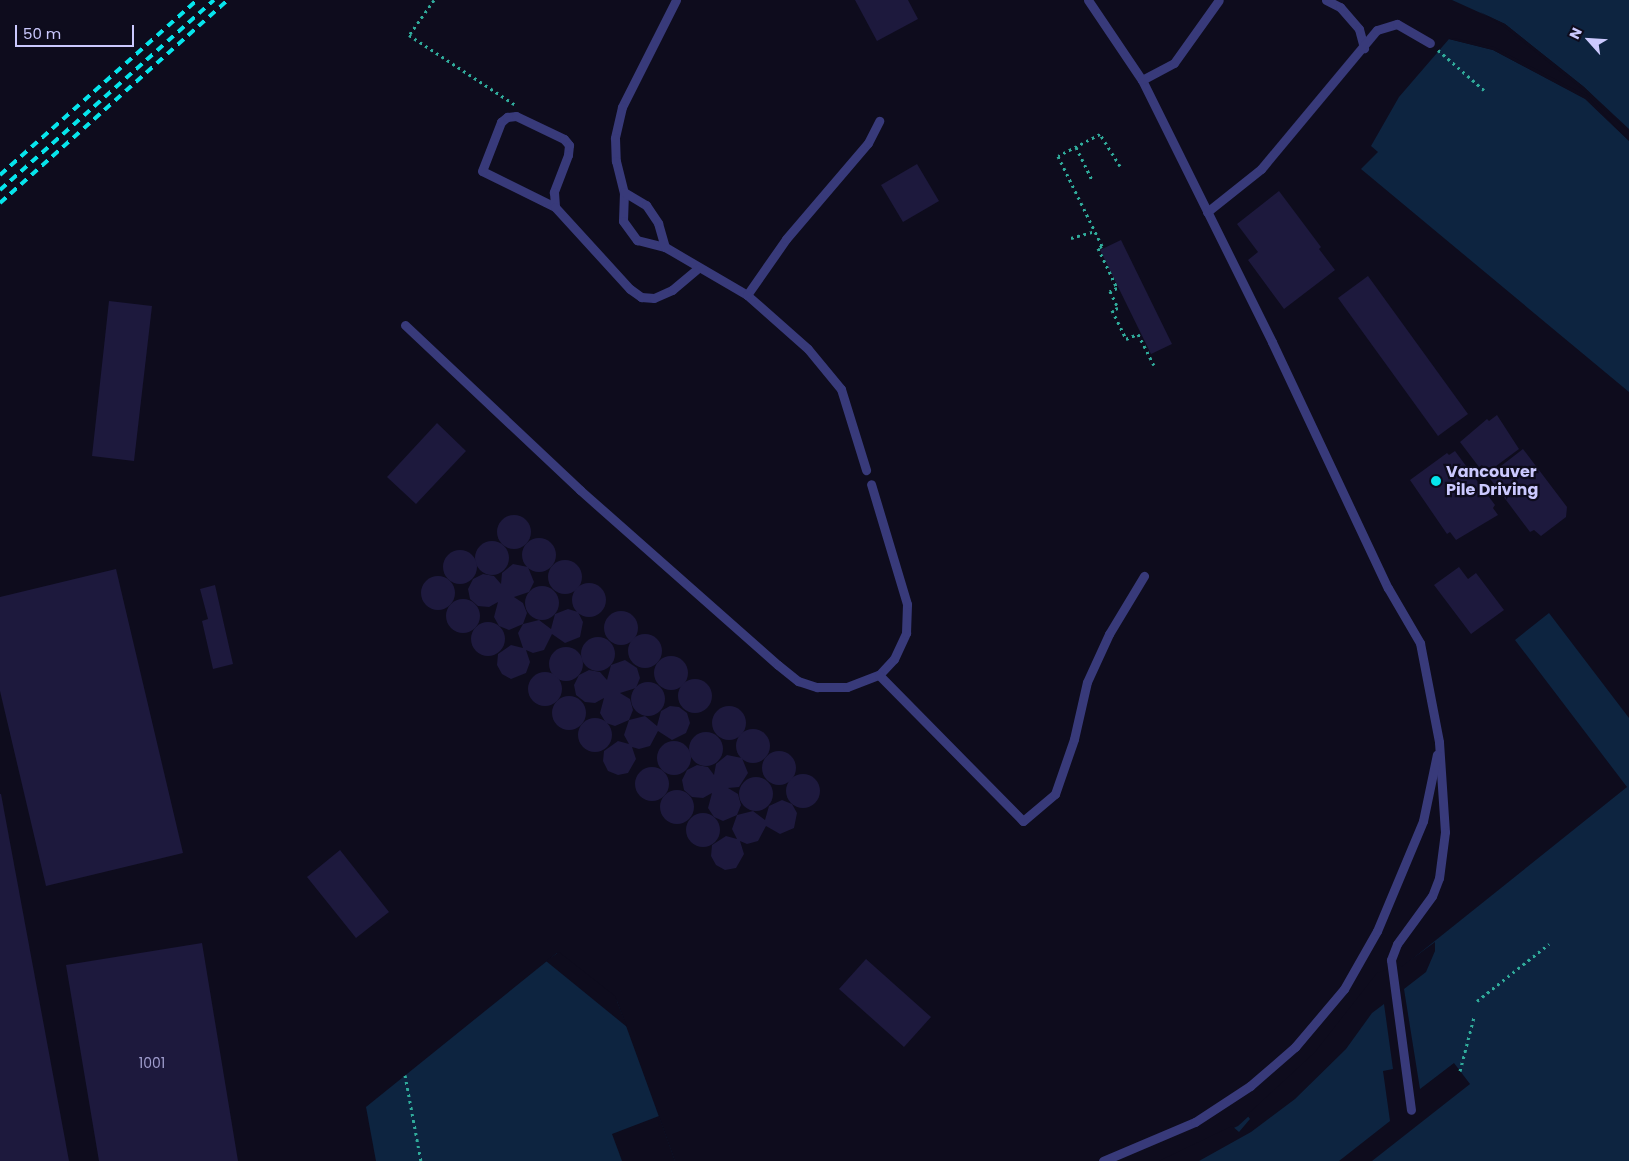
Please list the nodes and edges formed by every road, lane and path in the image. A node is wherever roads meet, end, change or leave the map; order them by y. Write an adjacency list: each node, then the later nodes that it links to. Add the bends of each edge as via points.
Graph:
1 (434, 0): 10 (path, via 409,35)
2 (676, 0): 15 (lane, via 622,107 615,146)
3 (1088, 0): 8 (lane)
4 (1219, 0): 8 (lane, via 1174,63)
5 (1326, 0): 7 (lane, via 1340,7 1359,29)
6 (1430, 43): 7 (lane, via 1397,24 1377,30); 9 (path)
7 (1364, 48): 17 (lane, via 1261,169)
8 (1142, 80): 17 (lane)
9 (1484, 90)
10 (516, 106)
11 (880, 121): 22 (lane, via 868,144 792,232)
12 (1076, 147): 13 (path, via 1100,134); 14 (path); 18 (path, via 1058,156)
13 (1120, 166)
14 (1092, 180)
15 (624, 192): 20 (lane, via 646,205 658,223); 20 (lane, via 623,221 637,240)
16 (555, 207): 16 (lane, via 554,192 569,145 564,139 516,116 507,117 501,122 482,171); 21 (lane, via 641,297 654,298 672,290)
17 (1207, 212): 29 (lane, via 1388,588 1420,643)
18 (1095, 231): 19 (path); 24 (path, via 1102,246 1098,248 1117,288 1110,291 1118,308 1112,310 1126,339 1138,334)
19 (1070, 238)
20 (665, 247): 21 (lane)
21 (698, 268): 22 (lane)
22 (747, 296): 25 (lane, via 808,350 840,389)
23 (405, 325): 28 (lane, via 580,490 798,681 816,687 847,687)
24 (1154, 365)
25 (866, 470)
26 (871, 484): 28 (lane, via 907,604 906,633 894,659)
27 (1144, 576): 28 (lane, via 1109,634 1087,682 1074,739 1055,794 1023,821)
28 (879, 675)
29 (1440, 742): 35 (lane, via 1445,832 1439,878 1422,913 1397,944 1391,960); 37 (lane, via 1424,821 1377,931 1344,988 1295,1047 1250,1086 1195,1122)
30 (1548, 944): 31 (path)
31 (1477, 1001)
32 (1474, 1018): 33 (path)
33 (1460, 1071)
34 (405, 1075): 36 (path)
35 (1411, 1110)
36 (421, 1161)
37 (1103, 1161)

